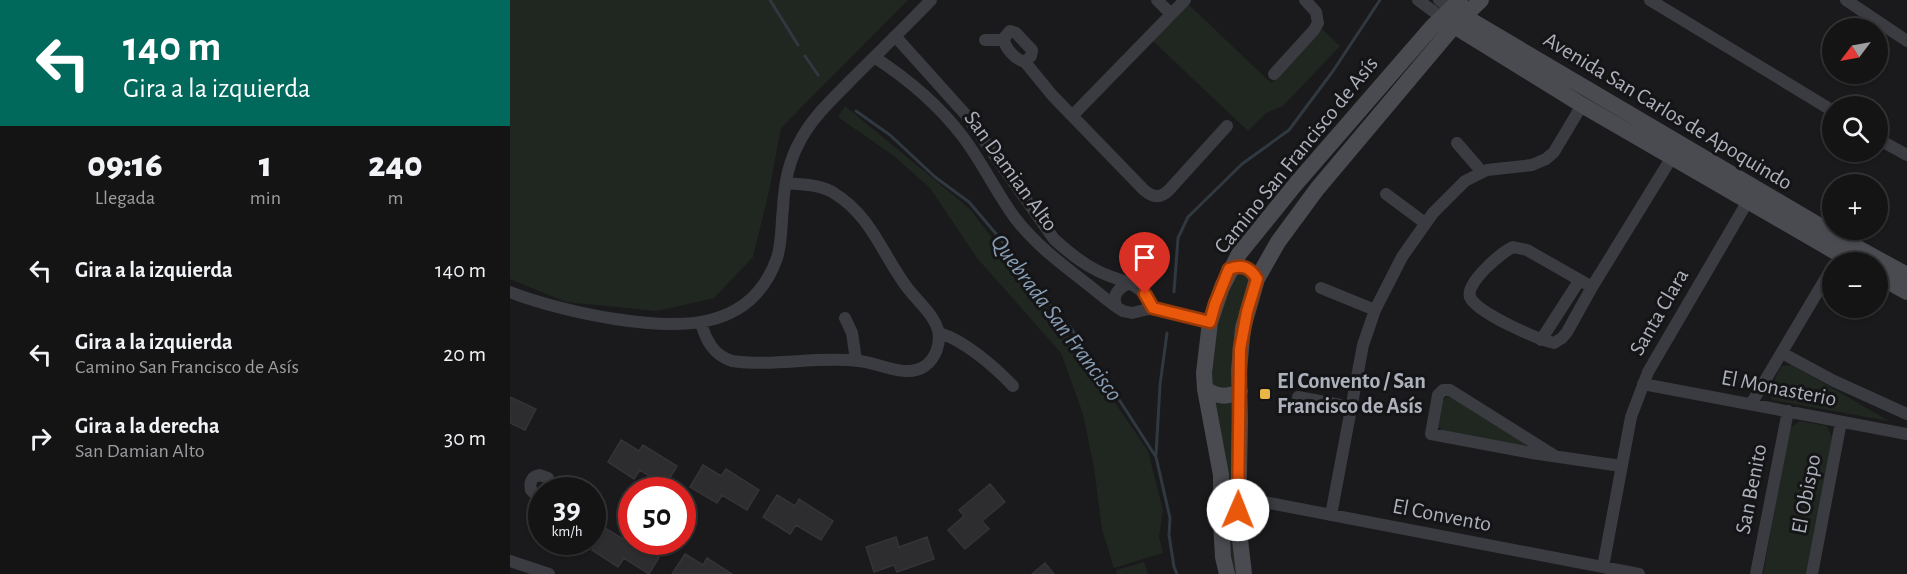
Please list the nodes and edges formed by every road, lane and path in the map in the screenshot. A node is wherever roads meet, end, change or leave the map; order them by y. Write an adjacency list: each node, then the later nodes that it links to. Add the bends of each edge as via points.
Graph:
1 (931, 0): 11 (street)
2 (1157, 0): 10 (street)
3 (1185, 0): 10 (street)
4 (1305, 0): 15 (street, via 1316,12 1318,23)
5 (1418, 0): 9 (street, Avenida San Carlos de Apoquindo)
6 (1481, 0): 9 (main road, Camino San Francisco de Asís)
7 (1650, 0): 16 (street)
8 (1846, 0): 13 (street)
9 (1451, 11): 17 (main road, Avenida San Carlos de Apoquindo); 24 (main road, Camino San Francisco de Asís); 25 (main road, Camino San Francisco de Asís); 29 (main road, Avenida San Carlos de Apoquindo)
10 (1171, 14): 18 (street)
11 (895, 36): 14 (street); 38 (street, San Damian Alto, via 966,115 1054,239 1089,267)
12 (986, 40): 18 (street, via 1003,40 1008,32 1016,33 1032,50 1025,62)
13 (1907, 41)
14 (874, 57): 27 (street, via 810,123 797,146); 44 (street, San Damian Alto, via 924,94 952,124 1016,219 1045,252)
15 (1274, 74)
16 (1822, 104)
17 (1582, 105): 23 (main road, Avenida San Carlos de Apoquindo); 26 (street, via 1558,147 1546,159 1532,165)
18 (1072, 116): 19 (street, via 1154,196 1169,190)
19 (1227, 126)
20 (1457, 143): 26 (street)
21 (1888, 145): 22 (street)
22 (1907, 155)
23 (1672, 158): 29 (main road, Avenida San Carlos de Apoquindo); 39 (street)
24 (1316, 160): 25 (main road); 32 (main road, Camino San Francisco de Asís)
25 (1333, 171): 35 (main road, Camino San Francisco de Asís, via 1278,242)
26 (1482, 172): 30 (street, via 1455,190)
27 (786, 183): 49 (street, via 780,245 770,272 743,304); 50 (street, via 828,190 856,209)
28 (1386, 194): 30 (street)
29 (1751, 195): 31 (main road, Avenida San Carlos de Apoquindo); 54 (street, Santa Clara)
30 (1425, 223): 46 (street)
31 (1832, 252)
32 (1229, 269): 35 (main road, via 1246,267); 48 (main road, Camino San Francisco de Asís)
33 (1888, 270): 34 (main road, Avenida San Carlos de Apoquindo)
34 (1907, 275)
35 (1257, 279): 57 (main road, Camino San Francisco de Asís, via 1243,328)
36 (1580, 281): 39 (street); 51 (street); 51 (street, via 1513,246 1480,274 1469,292 1476,304)
37 (1888, 282): 43 (main road)
38 (1129, 283): 44 (street, via 1116,293); 45 (street, San Damian Alto, via 1141,290)
39 (1592, 287): 51 (street, via 1562,338 1554,343)
40 (1321, 288): 46 (street)
41 (1822, 289): 52 (street)
42 (510, 292): 49 (street, via 553,307 620,320 681,326)
43 (1907, 292)
44 (1117, 307): 45 (street, via 1132,313)
45 (1153, 308): 48 (street)
46 (1375, 310): 60 (street, via 1363,345)
47 (845, 318): 53 (street)
48 (1210, 322): 56 (main road, Camino San Francisco de Asís)
49 (700, 323): 53 (street, via 715,351 732,361)
50 (939, 333): 53 (street, via 933,359 917,370 901,371); 55 (street, via 976,354)
51 (1541, 340)
52 (1782, 353): 59 (street); 62 (street, El Monasterio)
53 (856, 360)
54 (1643, 384): 59 (street, El Monasterio); 66 (street, Santa Clara, via 1631,417)
55 (1013, 386)
56 (1205, 389): 57 (main road, via 1222,396); 72 (main road, Camino San Francisco de Asís, via 1221,475)
57 (1240, 391): 67 (main road, Camino San Francisco de Asís)
58 (1298, 397): 60 (street)
59 (1751, 404): 61 (street, El Monasterio)
60 (1351, 407): 68 (street)
61 (1788, 411): 63 (street, El Monasterio); 75 (street, San Benito)
62 (1907, 414)
63 (1841, 422): 64 (street, El Monasterio); 76 (street, El Obispo)
64 (1907, 434)
65 (1555, 456): 65 (street, via 1450,390 1438,395 1431,434); 66 (street)
66 (1621, 466): 70 (street, Santa Clara)
67 (1238, 497): 68 (street, El Convento); 73 (main road, Camino San Francisco de Asís)
68 (1331, 515): 70 (street, El Convento)
69 (510, 561): 71 (street)
70 (1603, 567): 74 (street, El Convento)
71 (549, 574)
72 (1227, 574)
73 (1244, 574)
74 (1639, 574)
75 (1756, 574)
76 (1812, 574)

